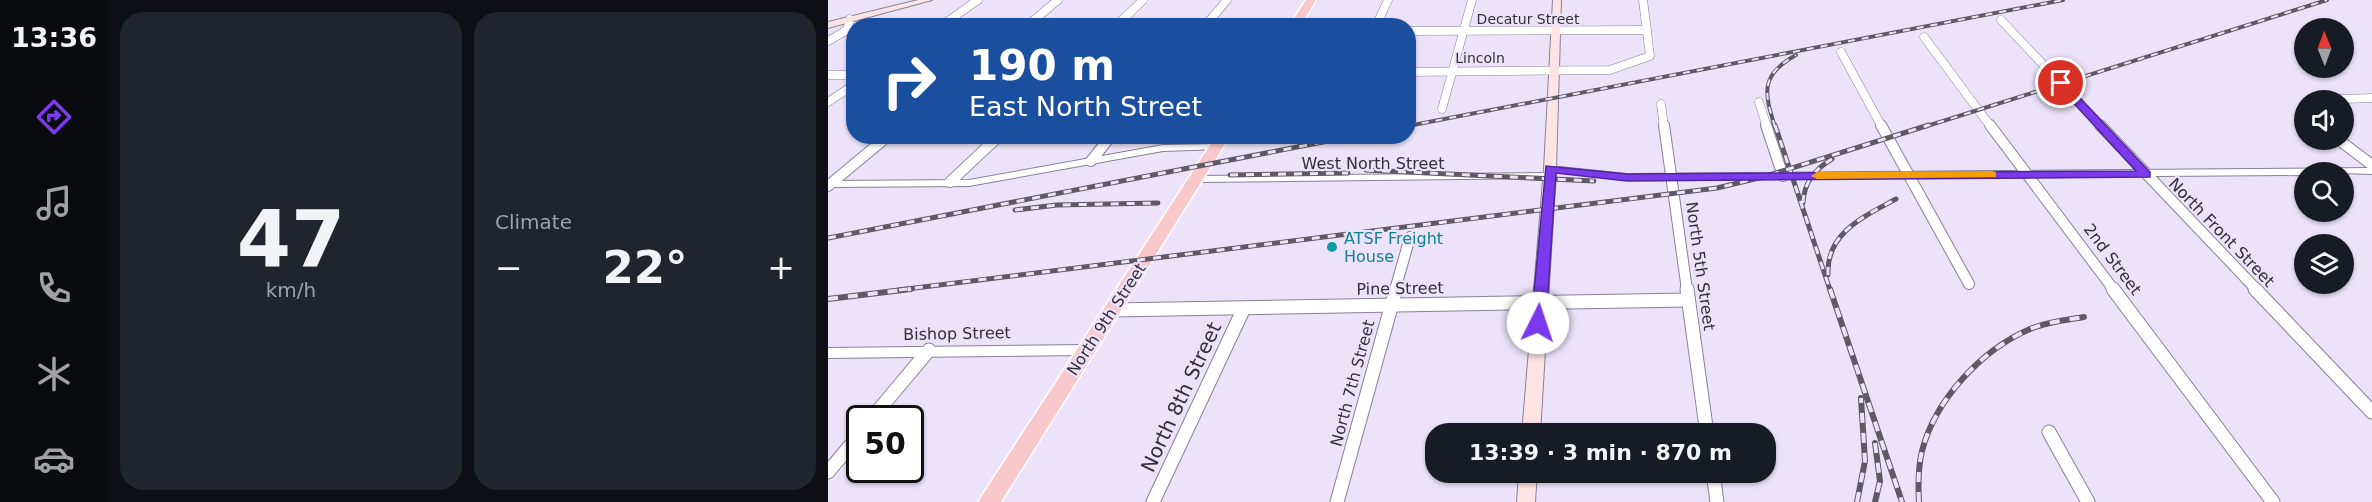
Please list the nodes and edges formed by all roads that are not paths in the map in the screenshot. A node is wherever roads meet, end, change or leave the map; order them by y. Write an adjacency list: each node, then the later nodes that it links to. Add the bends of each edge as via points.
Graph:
1 (928, 0): 11 (main road)
2 (978, 0): 13 (street)
3 (1058, 0): 14 (street)
4 (1143, 0): 15 (street)
5 (1227, 0): 16 (street)
6 (1311, 0): 17 (main road)
7 (1388, 0): 18 (street)
8 (1472, 0): 24 (street)
9 (1557, 0): 25 (main road)
10 (1643, 0): 22 (street)
11 (912, 1): 12 (main road)
12 (853, 18)
13 (952, 18)
14 (1037, 18)
15 (1124, 18)
16 (1212, 18)
17 (1299, 18)
18 (1380, 18)
19 (846, 20): 21 (main road)
20 (2001, 20): 53 (street, North Front Street)
21 (828, 25)
22 (1647, 30): 25 (street, Decatur Street); 30 (street, Lincoln, via 1650,56 1610,70)
23 (846, 31): 28 (street)
24 (1463, 31): 25 (street, Decatur Street); 26 (street, Decatur Street); 32 (street)
25 (1555, 31): 30 (main road)
26 (1416, 32)
27 (1924, 37): 52 (street, 2nd Street)
28 (828, 41)
29 (1841, 52): 54 (street)
30 (1552, 71): 32 (street, Lincoln); 51 (main road)
31 (1416, 72): 32 (street, Lincoln)
32 (1452, 72): 41 (street)
33 (828, 75): 34 (street)
34 (846, 75)
35 (846, 90): 38 (street)
36 (2372, 98): 37 (street)
37 (2354, 99)
38 (828, 102)
39 (1759, 102): 55 (street)
40 (1661, 104): 56 (street, North 5th Street)
41 (1442, 110)
42 (878, 144): 59 (street)
43 (990, 144): 58 (street)
44 (1105, 144): 48 (street)
45 (1201, 144): 48 (street)
46 (1219, 144): 57 (main road, North 9th Street)
47 (2352, 150): 49 (street)
48 (1091, 161): 58 (street, via 969,183)
49 (2372, 165)
50 (2372, 171): 53 (street, West North Street)
51 (1549, 173): 56 (street, West North Street); 57 (street, West North Street); 63 (main road)
52 (2029, 174): 53 (street, West North Street); 54 (street, West North Street); 85 (street, 2nd Street)
53 (2146, 174): 71 (street, North Front Street)
54 (1910, 175): 55 (street, West North Street); 61 (street)
55 (1783, 176): 56 (street, West North Street)
56 (1671, 177): 62 (street, North 5th Street)
57 (1197, 179): 66 (main road, North 9th Street)
58 (950, 182): 59 (street)
59 (829, 184)
60 (1410, 237): 64 (street, North 7th Street)
61 (1969, 284)
62 (1688, 300): 63 (street, Pine Street); 73 (street, North 5th Street)
63 (1540, 302): 64 (street, Pine Street); 72 (main road)
64 (1391, 304): 65 (street, Pine Street); 81 (street, North 7th Street)
65 (1244, 308): 66 (street, Pine Street); 80 (street, North 8th Street)
66 (1112, 310): 67 (main road, North 9th Street)
67 (1086, 350): 68 (street, Bishop Street); 79 (main road, North 9th Street)
68 (929, 351): 69 (street, Bishop Street); 70 (street)
69 (828, 354)
70 (883, 405)
71 (2372, 412)
72 (1532, 423)
73 (1705, 423)
74 (2049, 432): 84 (street)
75 (846, 451): 76 (street)
76 (828, 472)
77 (1527, 483): 82 (main road)
78 (1714, 483): 83 (street)
79 (989, 502)
80 (1152, 502)
81 (1337, 502)
82 (1526, 502)
83 (1717, 502)
84 (2088, 502)
85 (2273, 502)

